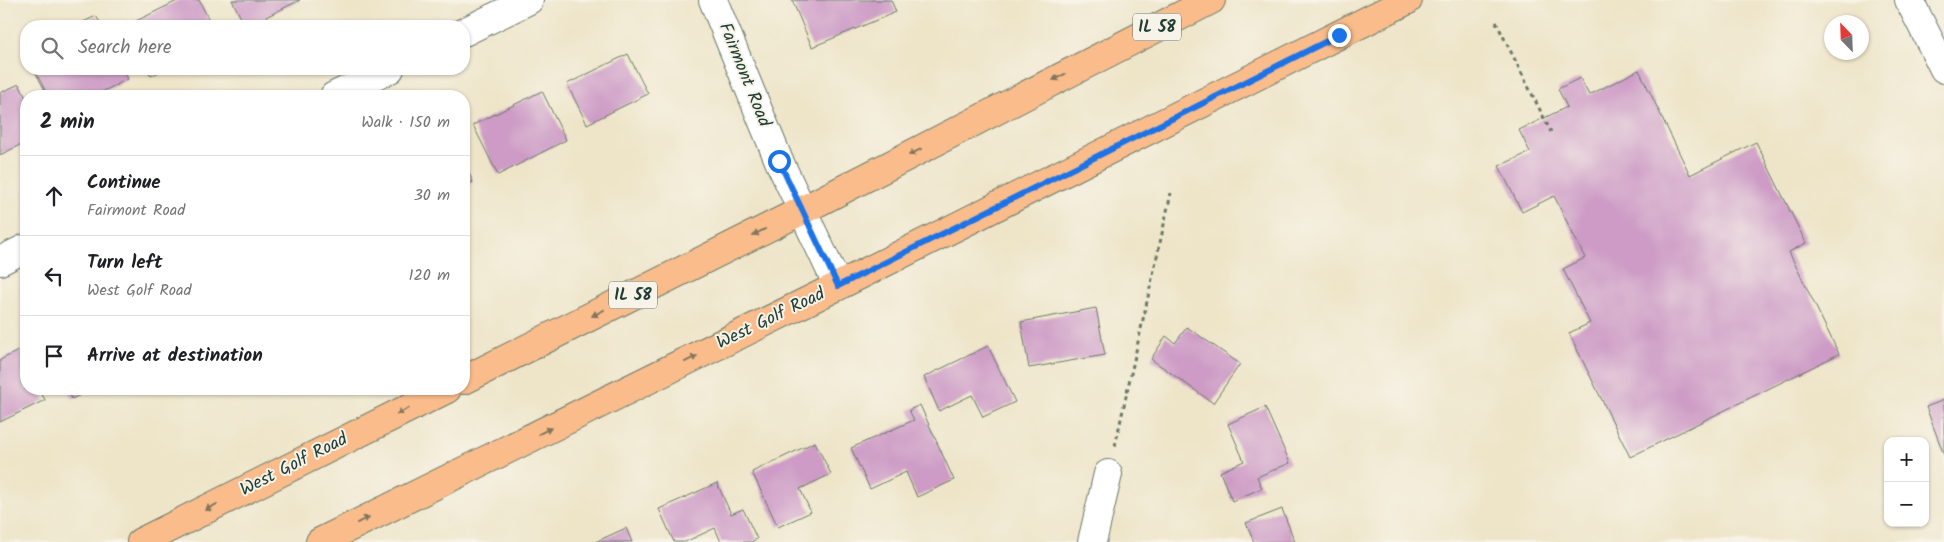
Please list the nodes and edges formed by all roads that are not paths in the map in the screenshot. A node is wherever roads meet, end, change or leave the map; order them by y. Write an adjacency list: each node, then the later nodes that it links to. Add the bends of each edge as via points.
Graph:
1 (529, 0): 6 (street)
2 (713, 0): 10 (street, Fairmont Road, via 779,161)
3 (1211, 0): 10 (main road, IL 58, one-way to 10)
4 (1408, 0): 13 (main road, West Golf Road)
5 (1909, 0): 7 (street)
6 (470, 29)
7 (1944, 69)
8 (378, 75): 9 (street)
9 (346, 90)
10 (803, 210): 13 (street, Fairmont Road); 14 (main road, IL 58, one-way to 14)
11 (20, 251): 12 (street)
12 (0, 261)
13 (838, 286): 18 (main road, West Golf Road, one-way to 13)
14 (470, 377)
15 (435, 395): 17 (main road, West Golf Road, one-way to 17)
16 (1108, 474): 19 (street)
17 (141, 542)
18 (320, 542)
19 (1092, 542)

